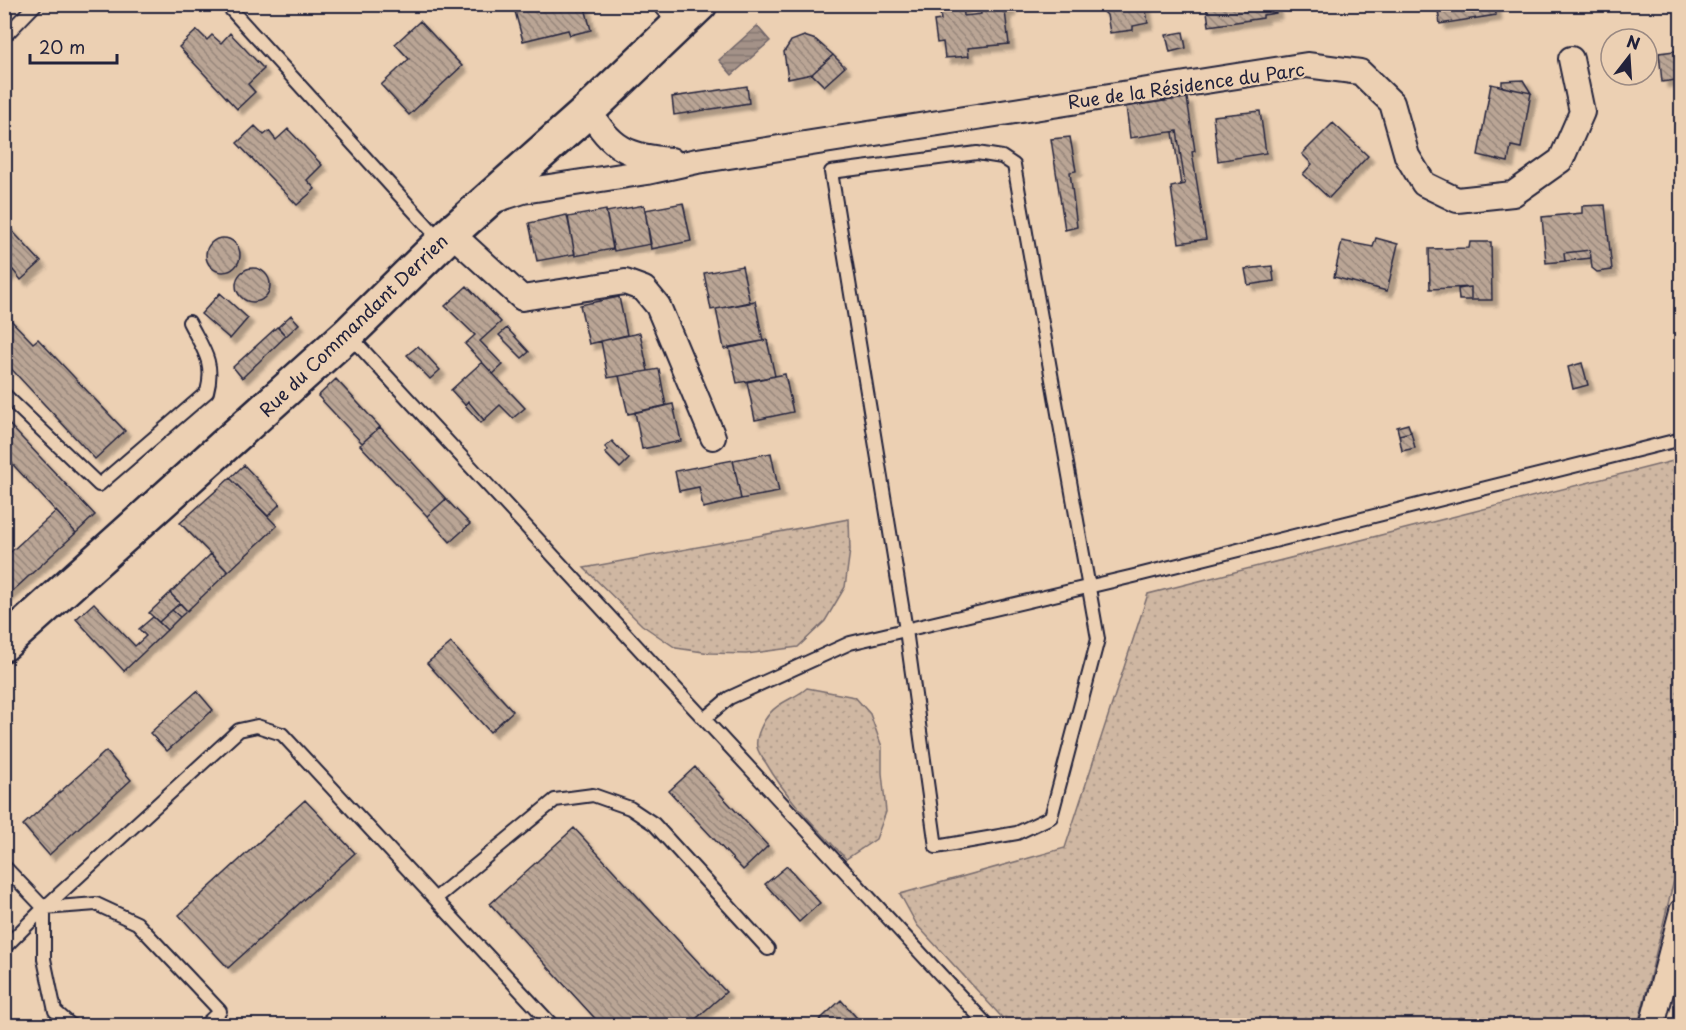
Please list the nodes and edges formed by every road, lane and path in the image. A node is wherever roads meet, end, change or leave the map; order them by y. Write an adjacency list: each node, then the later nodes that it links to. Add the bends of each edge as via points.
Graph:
1 (36, 4): 4 (lane)
2 (226, 4): 9 (lane)
3 (679, 11): 6 (main road, Rue du Commandant Derrien)
4 (4, 36)
5 (1571, 59): 7 (street, Rue de la Résidence du Parc, via 1582,112 1561,160 1513,194 1457,200 1424,184 1407,156 1392,103 1360,72 1307,65)
6 (589, 110): 7 (street, Rue de la Résidence du Parc, via 603,134 632,154); 8 (main road, Rue du Commandant Derrien)
7 (697, 161): 8 (street, Rue de la Résidence du Parc, via 523,191)
8 (479, 207): 9 (main road, Rue du Commandant Derrien)
9 (446, 237): 11 (main road, Rue du Commandant Derrien); 13 (street, via 522,298 625,282 644,290 658,306)
10 (189, 322): 12 (lane, via 208,359 211,376 207,392 99,485)
11 (348, 334): 17 (main road, Rue du Commandant Derrien); 18 (lane)
12 (4, 394)
13 (713, 437)
14 (1682, 439): 15 (lane)
15 (1089, 586): 16 (lane); 16 (lane, via 1098,639 1051,816 1017,833 936,847); 16 (lane, via 1014,165 1002,157 976,153 831,172)
16 (906, 630): 18 (lane, via 850,643 818,657 729,698)
17 (4, 645)
18 (704, 719): 28 (lane)
19 (4, 866): 21 (lane)
20 (435, 899): 21 (lane, via 282,734 257,726 239,730); 24 (lane, via 555,800 593,795 630,808 654,824); 27 (lane)
21 (44, 908): 23 (lane); 25 (lane, via 44,959 55,1011); 26 (lane, via 96,904 137,923 220,1011)
22 (1682, 911): 29 (street)
23 (4, 948)
24 (768, 949)
25 (72, 1026)
26 (204, 1026)
27 (553, 1026)
28 (988, 1026)
29 (1652, 1026)

